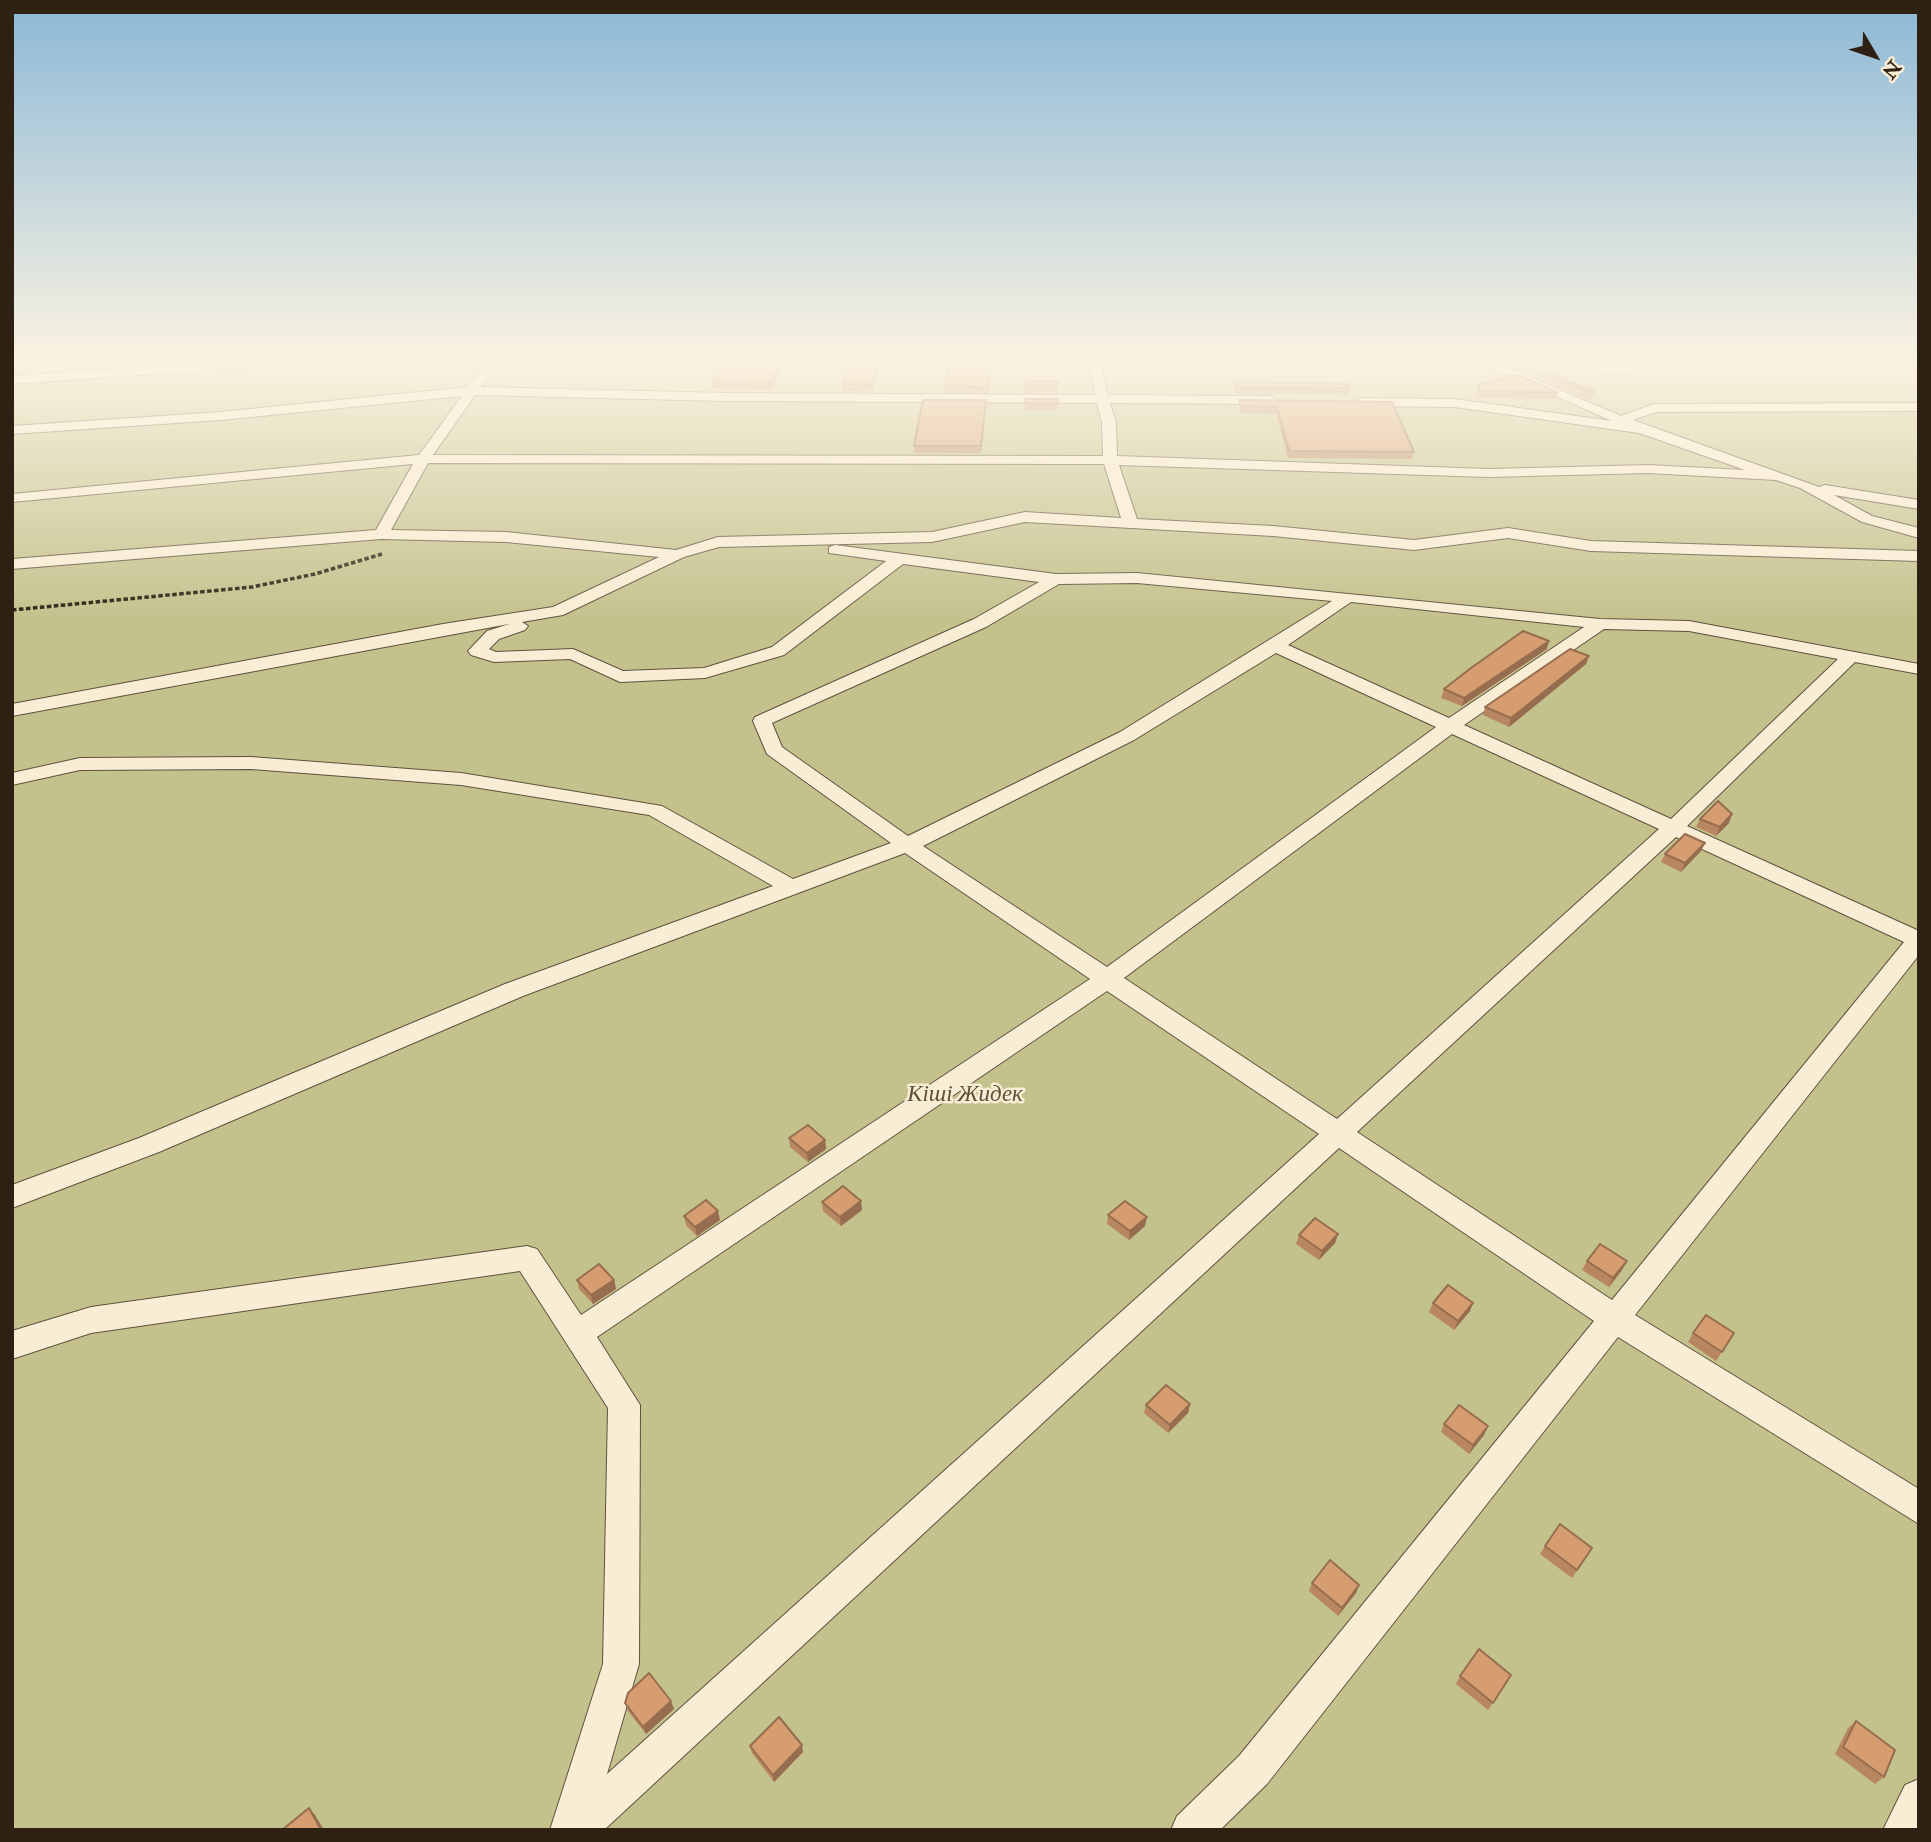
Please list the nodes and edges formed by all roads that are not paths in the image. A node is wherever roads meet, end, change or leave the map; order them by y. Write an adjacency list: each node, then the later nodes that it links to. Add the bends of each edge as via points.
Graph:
1 (429, 449): 4 (street)
2 (1110, 449): 5 (street)
3 (1698, 449): 6 (street)
4 (423, 458): 5 (street); 8 (street); 12 (street)
5 (1110, 460): 6 (street, via 1489,473 1648,469); 10 (street)
6 (1779, 476): 7 (street)
7 (1805, 485): 9 (street); 11 (street, via 1867,519)
8 (12, 498)
9 (1919, 505)
10 (1130, 522): 13 (street, via 1025,517 932,537); 15 (street, via 1414,545 1508,533 1591,546)
11 (1919, 533)
12 (381, 534): 14 (street, via 506,537); 17 (street)
13 (778, 540): 14 (street, via 718,542); 16 (street)
14 (678, 554): 20 (street)
15 (1919, 556)
16 (898, 560): 18 (street); 20 (street, via 778,651 705,673 620,677 573,654 494,657 477,651 494,635)
17 (12, 564)
18 (1056, 579): 19 (street, via 1137,578); 29 (street, via 980,623 762,722 774,750)
19 (1348, 597): 21 (street); 22 (street)
20 (557, 611): 25 (street)
21 (1600, 624): 23 (street, via 1689,626); 26 (street)
22 (1275, 646): 26 (street); 29 (street, via 1127,736)
23 (1850, 657): 24 (street); 28 (street)
24 (1919, 669)
25 (12, 710)
26 (1450, 726): 28 (street); 32 (street)
27 (12, 779): 30 (street, via 80,764 251,763 461,779 656,810)
28 (1673, 828): 31 (street); 33 (street)
29 (907, 845): 30 (street); 32 (street)
30 (789, 886): 34 (street, via 514,990 149,1145)
31 (1918, 939): 35 (street)
32 (1107, 979): 33 (street); 36 (street)
33 (1338, 1133): 35 (street); 40 (street)
34 (12, 1197)
35 (1615, 1318): 38 (street); 41 (street, via 1253,1770)
36 (577, 1334): 37 (street, via 527,1258 91,1320); 40 (street, via 624,1405 621,1664)
37 (12, 1345)
38 (1919, 1508)
39 (1919, 1799): 42 (street)
40 (572, 1830)
41 (1191, 1830)
42 (1903, 1830)

